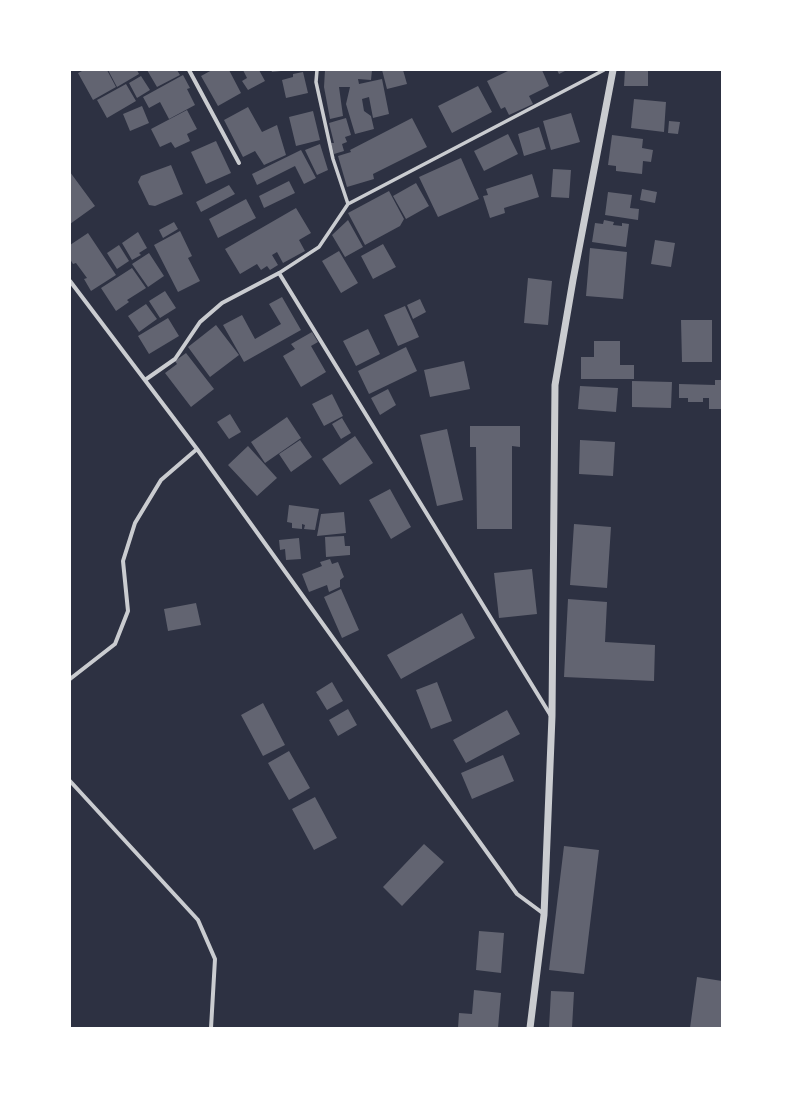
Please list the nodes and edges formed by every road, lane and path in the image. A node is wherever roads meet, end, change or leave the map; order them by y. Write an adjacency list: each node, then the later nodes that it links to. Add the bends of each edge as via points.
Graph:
1 (189, 70): 5 (street)
2 (317, 70): 6 (street, via 316,82 333,159)
3 (604, 70): 6 (street)
4 (612, 70): 12 (street, via 555,385)
5 (239, 163)
6 (348, 204): 7 (street, via 319,247)
7 (279, 273): 9 (street, via 222,303 200,322 175,359); 12 (street)
8 (70, 281): 9 (street)
9 (146, 380): 10 (street)
10 (197, 449): 11 (street, via 161,480 135,523 123,560 128,611 115,644); 14 (street, via 517,894)
11 (70, 679)
12 (552, 716): 14 (street)
13 (70, 781): 15 (street, via 198,920 215,959)
14 (544, 915): 16 (street)
15 (211, 1028)
16 (530, 1028)

